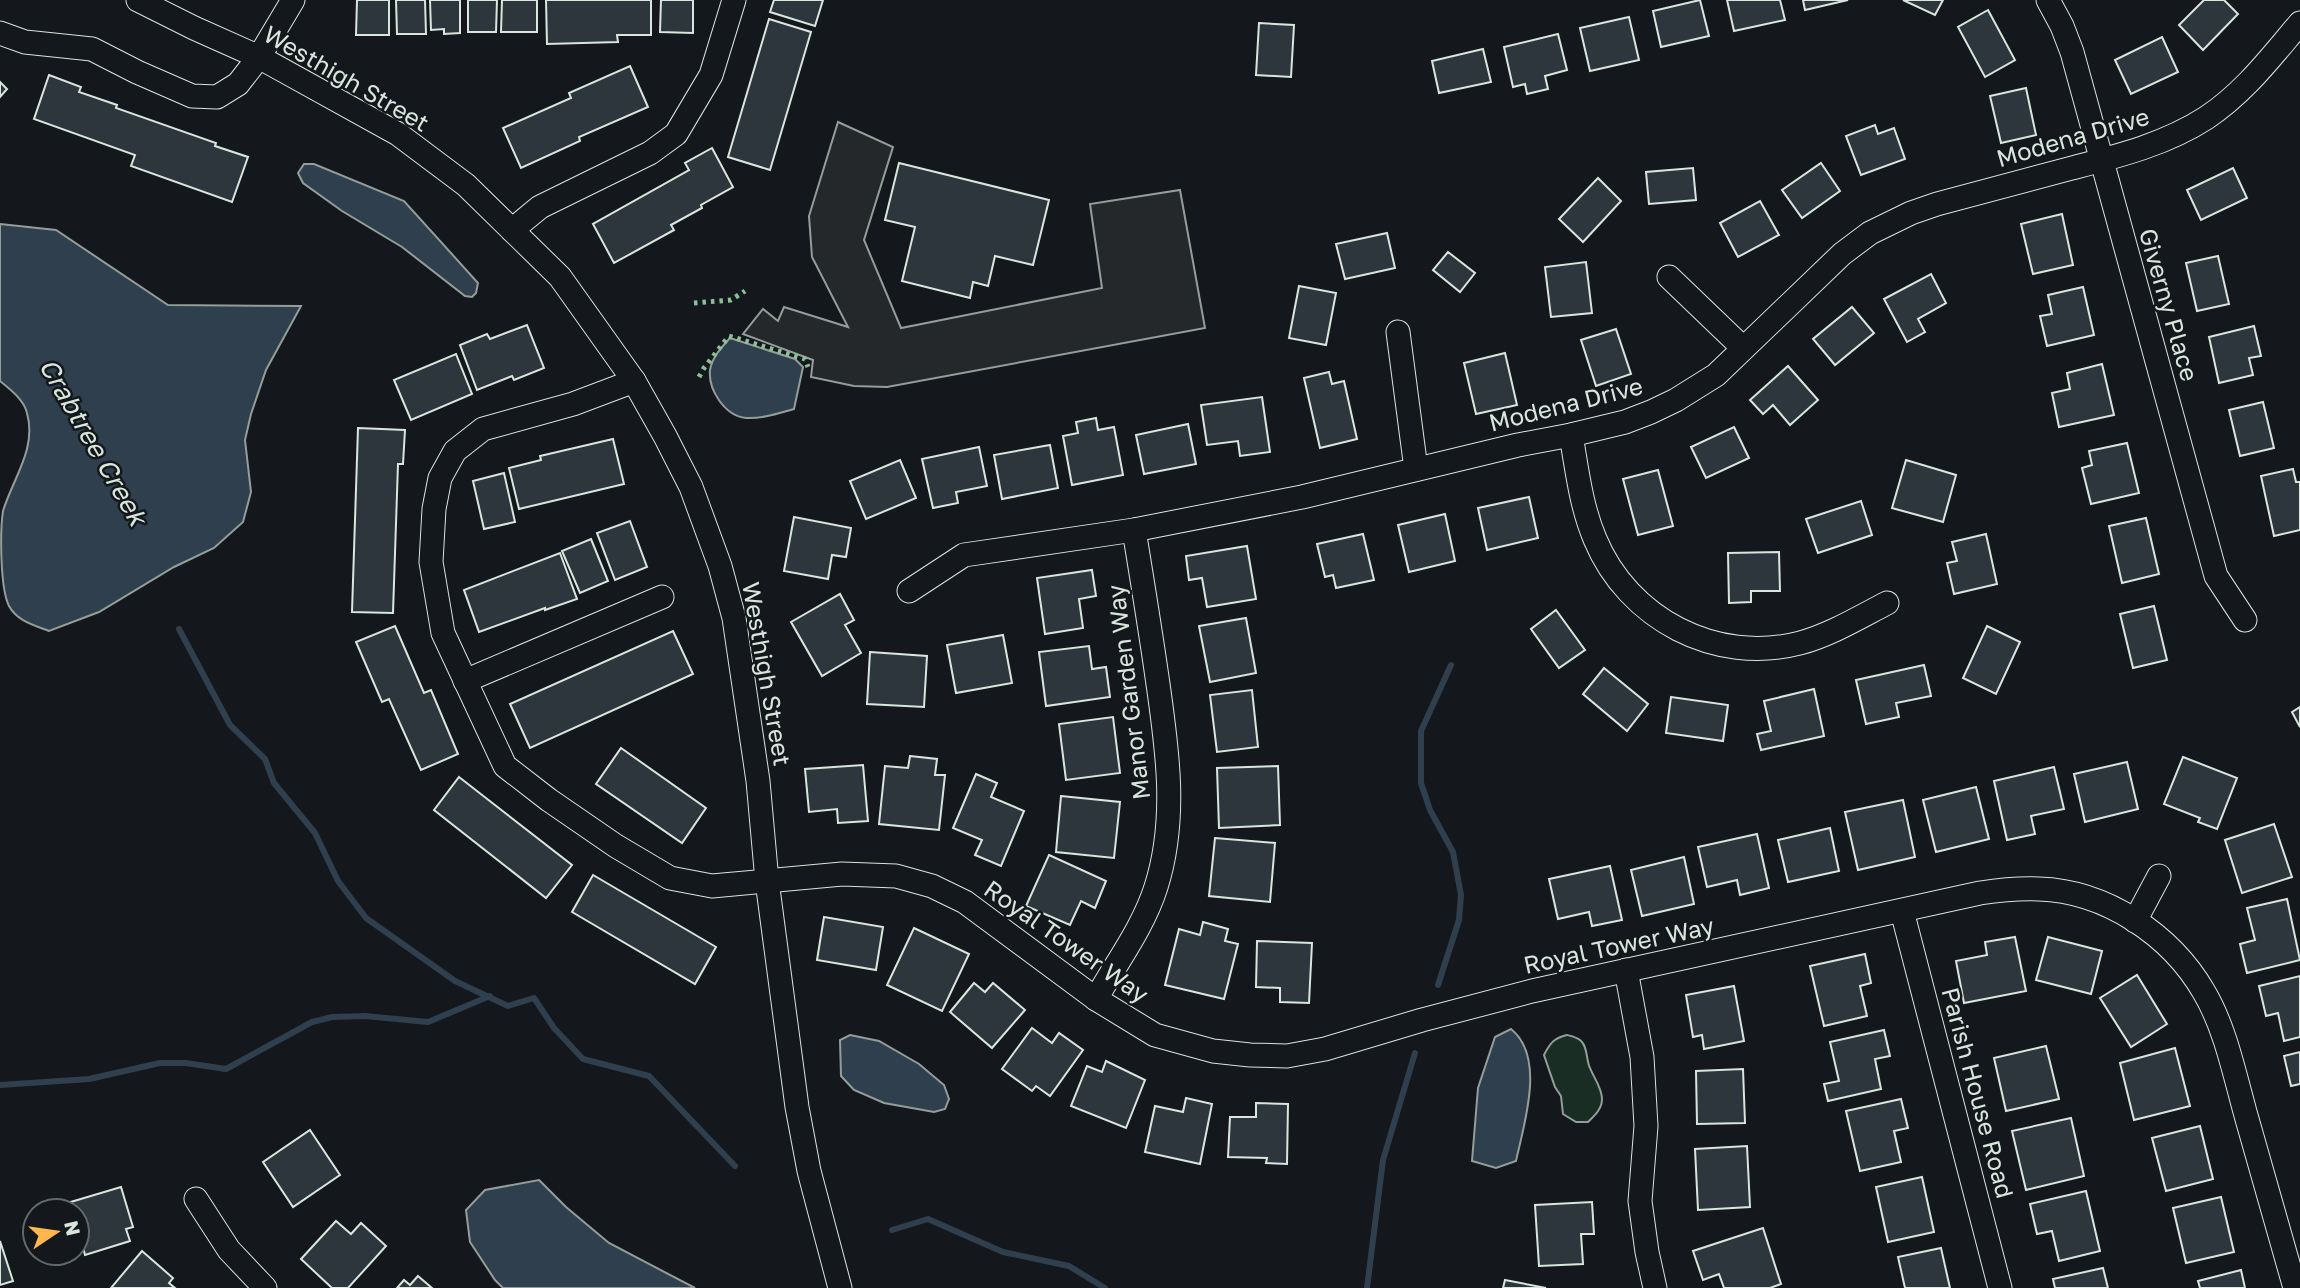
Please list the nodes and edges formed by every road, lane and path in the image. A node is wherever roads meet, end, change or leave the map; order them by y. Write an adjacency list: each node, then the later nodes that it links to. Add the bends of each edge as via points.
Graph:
1 (138, 0): 7 (street, Westhigh Street)
2 (293, 0): 7 (street)
3 (734, 0): 9 (street, via 711,75 676,134 650,153 541,207)
4 (2048, 0): 8 (street, Giverny Place, via 2072,52)
5 (2300, 23): 8 (street, Modena Drive, via 2246,85 2205,118 2162,141)
6 (0, 33): 7 (street, via 25,42 92,49 192,96 217,97 238,85)
7 (259, 57): 9 (street, Westhigh Street, via 398,134 466,185)
8 (2100, 160): 12 (street, Modena Drive, via 1937,204 1890,222 1842,254); 20 (street, Giverny Place, via 2216,576)
9 (512, 230): 13 (street, Westhigh Street, via 560,277)
10 (1669, 277): 12 (street)
11 (1398, 332): 15 (street)
12 (1744, 348): 14 (street, Modena Drive, via 1716,375 1676,400 1625,422)
13 (634, 381): 21 (street, Royal Tower Way, via 483,429 455,451 440,478 431,562 443,633); 23 (street, Westhigh Street, via 691,487 734,618)
14 (1571, 435): 15 (street, Modena Drive); 19 (street, via 1588,521 1609,567 1647,610 1675,628 1713,644 1771,648 1801,643)
15 (1416, 469): 16 (street, Modena Drive)
16 (1134, 530): 17 (street, Modena Drive, via 964,555); 27 (street, Manor Garden Way, via 1163,721 1168,833 1144,917)
17 (909, 591)
18 (662, 597): 21 (street)
19 (1887, 603)
20 (2245, 620)
21 (465, 681): 23 (street, Royal Tower Way, via 505,766 617,846 670,878 712,886)
22 (2159, 876): 25 (street)
23 (767, 881): 27 (street, Royal Tower Way, via 842,874 896,876 932,886 965,902); 30 (street, Westhigh Street, via 802,1133)
24 (1902, 911): 25 (street, Royal Tower Way, via 1980,893 2041,889 2091,898); 26 (street, Royal Tower Way); 32 (street, Parish House Road)
25 (2135, 921): 33 (street, Royal Tower Way, via 2169,947 2205,993 2229,1058)
26 (1626, 970): 27 (street, Royal Tower Way, via 1287,1056 1213,1051 1184,1044 1155,1035); 31 (street, via 1642,1057 1646,1126 1640,1201)
27 (1096, 999)
28 (196, 1199): 29 (street, via 229,1251)
29 (265, 1288)
30 (840, 1288)
31 (1655, 1288)
32 (2000, 1288)
33 (2295, 1288)

